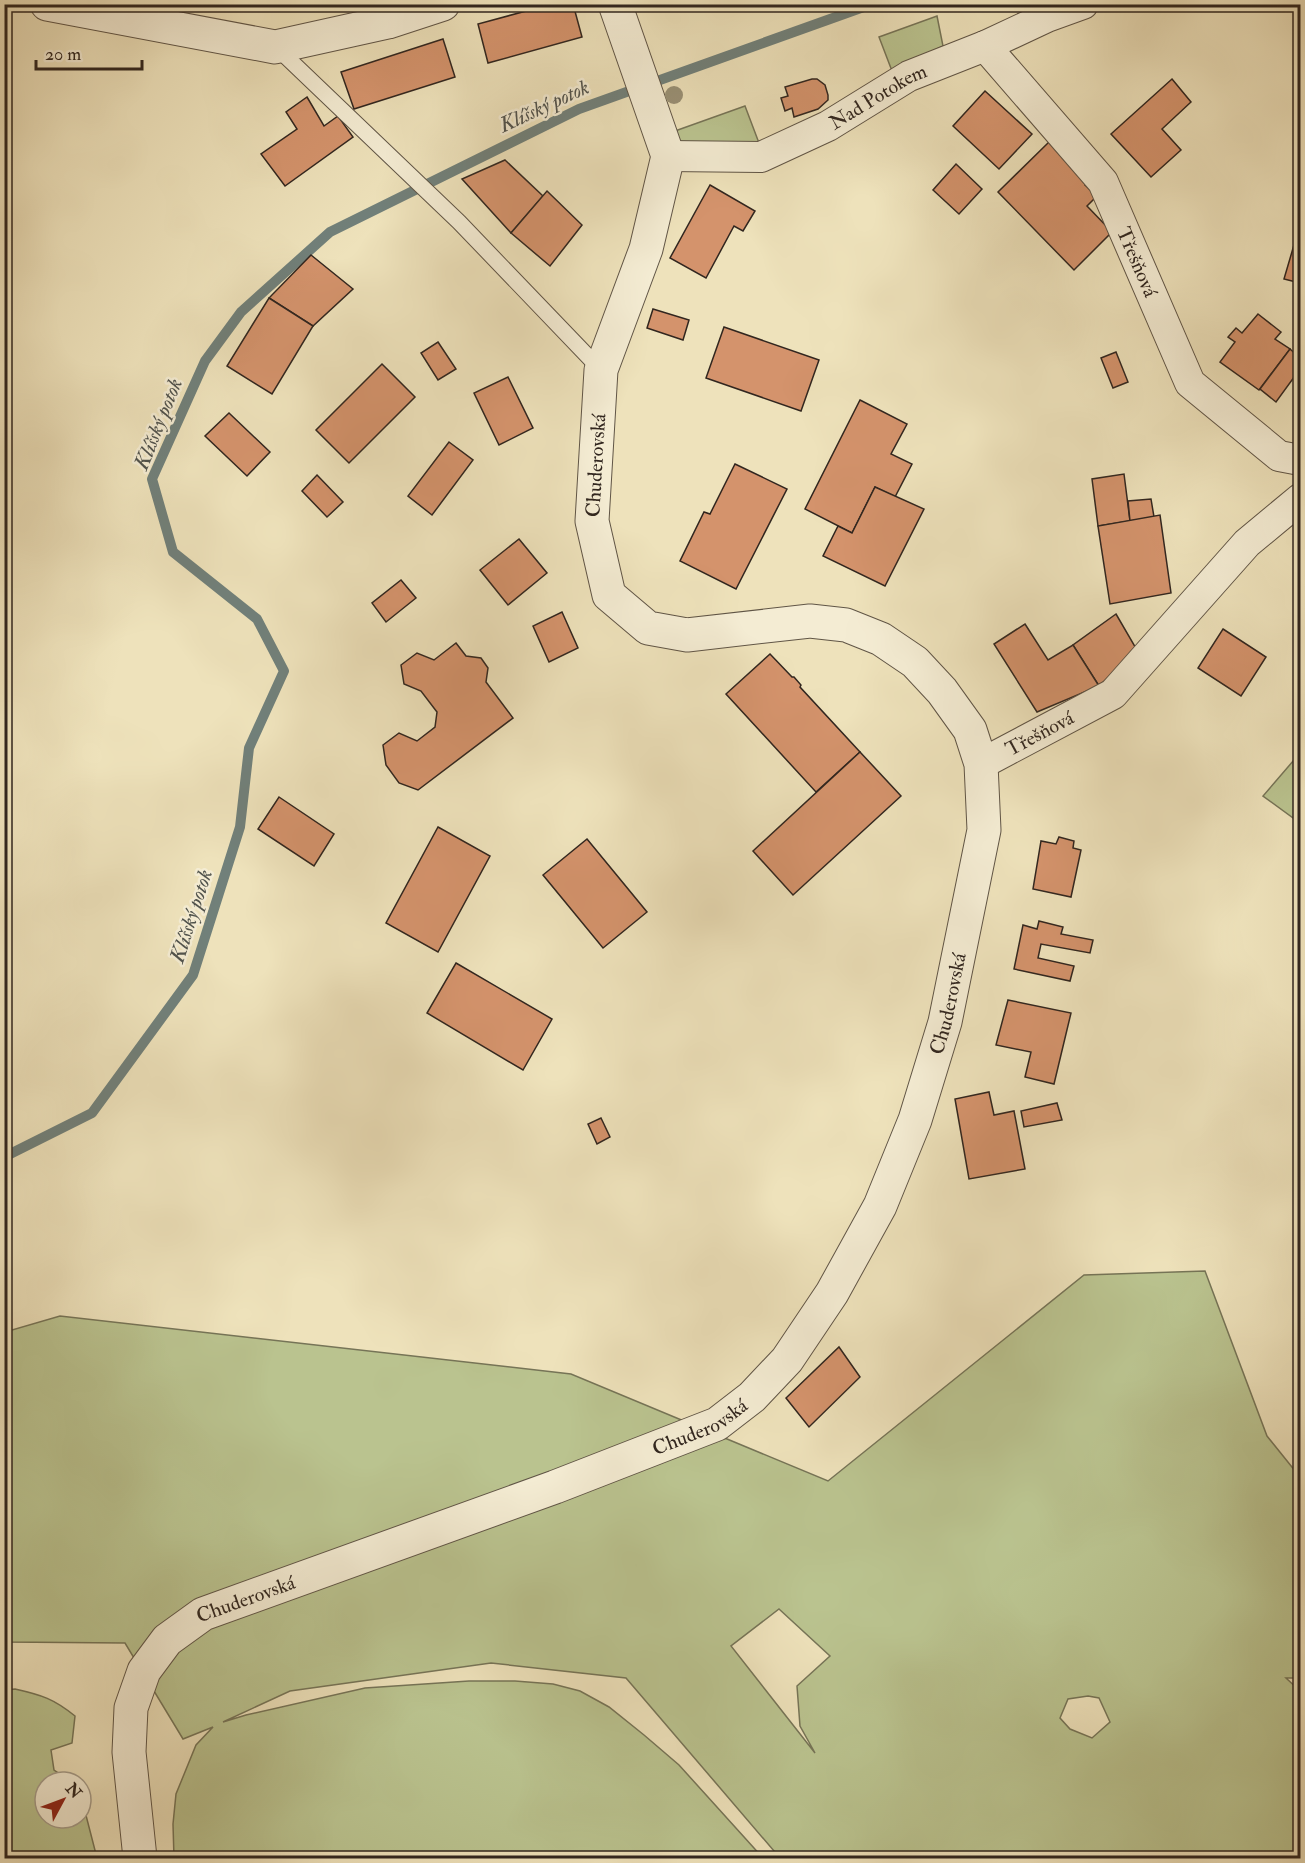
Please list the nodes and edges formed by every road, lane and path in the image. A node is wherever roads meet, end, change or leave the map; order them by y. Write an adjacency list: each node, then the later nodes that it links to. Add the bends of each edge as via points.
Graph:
1 (47, 4): 6 (street)
2 (443, 4): 6 (street, via 388,22)
3 (615, 4): 7 (street)
4 (1083, 4): 5 (street, Nad Potokem)
5 (985, 46): 7 (street, Nad Potokem, via 909,76 828,126 761,157); 9 (street, Třešňová, via 1103,182 1191,383 1279,456)
6 (275, 47): 8 (lane, via 440,203)
7 (668, 156): 8 (street, Chuderovská, via 646,249)
8 (601, 370): 11 (street, Chuderovská, via 592,521 609,595 648,628 687,635 810,621 846,625 882,639 915,662 942,691 970,730)
9 (1300, 460)
10 (1300, 499): 11 (street, Třešňová, via 1247,543 1113,694)
11 (981, 764): 12 (street, Chuderovská, via 984,830 945,1022 915,1120 880,1206 832,1293 786,1360 752,1397 717,1424 203,1614 166,1640 144,1671 131,1708 129,1752)
12 (140, 1858)

